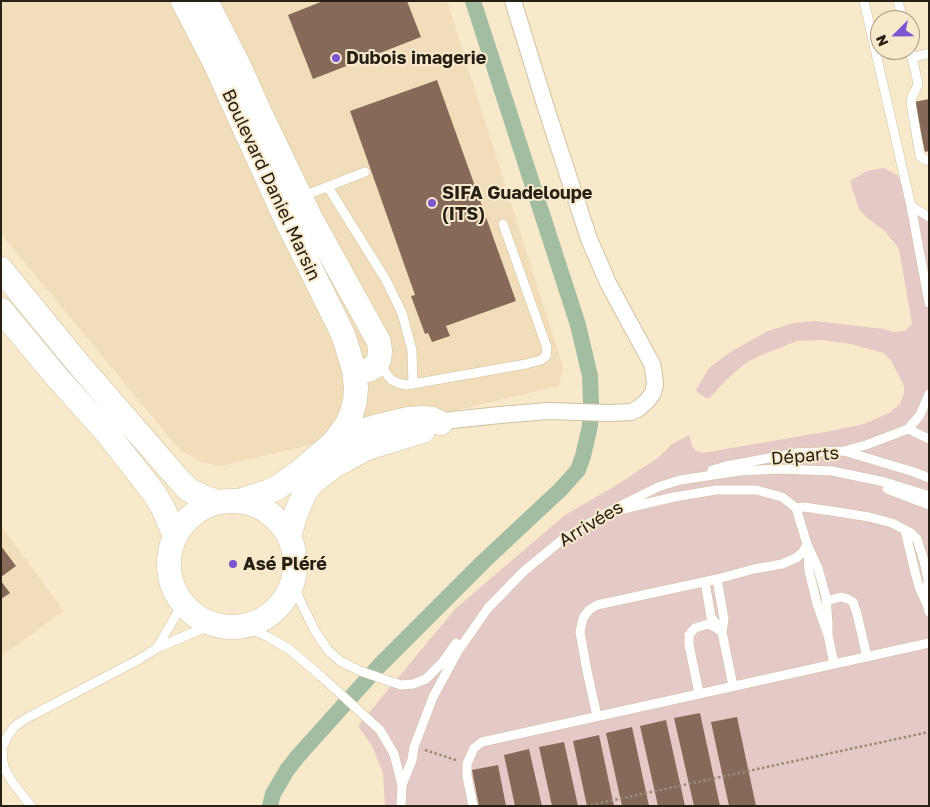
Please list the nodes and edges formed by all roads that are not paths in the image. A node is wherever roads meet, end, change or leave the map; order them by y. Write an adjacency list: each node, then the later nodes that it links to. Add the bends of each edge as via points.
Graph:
1 (183, 1): 17 (street, Boulevard Daniel Marsin, via 344,337)
2 (206, 1): 9 (street)
3 (513, 1): 20 (street, via 589,239 608,283 652,364 655,384 648,401 632,412 548,411)
4 (864, 1): 10 (lane)
5 (912, 60): 6 (lane, via 918,83 910,103 920,156)
6 (929, 161)
7 (365, 172): 8 (lane)
8 (328, 187): 9 (lane); 18 (lane, via 386,280 402,313 412,350)
9 (300, 198): 16 (street, via 375,333)
10 (911, 206): 11 (lane); 14 (lane)
11 (929, 217)
12 (503, 224): 18 (lane, via 546,356 526,364)
13 (1, 269): 30 (street, via 180,481 196,494)
14 (929, 303)
15 (1, 310): 35 (street, via 108,434 154,493)
16 (379, 356): 17 (street, via 374,367); 18 (lane, via 392,380 398,384)
17 (354, 370): 23 (street, Boulevard Daniel Marsin, via 355,401 346,426)
18 (414, 384)
19 (929, 394): 21 (lane, via 920,415)
20 (441, 423): 23 (street, via 423,418 401,421); 36 (street, via 367,448 334,466 312,483 304,494)
21 (908, 429): 22 (lane); 24 (lane)
22 (929, 439)
23 (334, 442): 30 (street, via 277,488)
24 (844, 451): 25 (lane, via 867,454); 27 (lane, Départs); 28 (lane, Départs, via 796,453 726,466)
25 (929, 473)
26 (851, 475): 28 (lane, Arrivées, via 778,469); 29 (lane, Arrivées); 31 (lane)
27 (929, 478)
28 (680, 480): 33 (lane, Arrivées, via 658,487)
29 (929, 496)
30 (229, 502): 35 (street, via 204,507 193,514); 36 (street, via 258,506 274,516)
31 (929, 505)
32 (796, 508): 33 (lane, via 782,497 756,490 716,490); 34 (lane, via 869,518 892,523); 37 (lane)
33 (606, 513): 44 (lane, Arrivées, via 563,539 524,571)
34 (905, 530): 39 (lane, via 917,539); 45 (lane, via 919,587)
35 (176, 536): 43 (street, via 170,553 170,570 174,587)
36 (289, 537): 41 (street, via 295,560)
37 (807, 544): 38 (lane, via 796,558 782,564); 42 (lane, via 818,568); 49 (lane, via 810,577)
38 (717, 579): 40 (lane); 48 (lane, via 724,619)
39 (928, 580): 45 (lane)
40 (705, 582): 48 (lane, via 711,617); 56 (lane, via 597,605 589,610 583,618 580,632)
41 (292, 584): 44 (lane, via 306,615 328,650 360,672 402,685 426,679); 47 (street, via 279,606 269,615)
42 (826, 601): 49 (lane); 52 (lane, via 841,597 853,602)
43 (183, 603): 46 (street, via 191,612); 51 (lane)
44 (488, 608): 59 (lane, Arrivées, via 458,651 433,697)
45 (928, 608)
46 (213, 624): 47 (street); 51 (lane)
47 (244, 626): 59 (lane, via 289,649 380,730 394,754)
48 (722, 632): 54 (lane); 55 (lane, via 708,624 695,628 690,635 689,645)
49 (828, 635): 53 (lane)
50 (929, 643): 52 (lane)
51 (157, 648): 57 (lane)
52 (867, 656): 53 (lane)
53 (834, 664): 54 (lane)
54 (733, 686): 55 (lane)
55 (699, 693): 56 (lane)
56 (597, 716): 62 (lane, via 482,742 474,748 467,764)
57 (6, 730): 58 (lane)
58 (2, 748): 60 (lane, via 12,783)
59 (402, 785): 61 (lane, Arrivées)
60 (31, 806)
61 (401, 806)
62 (473, 806)

